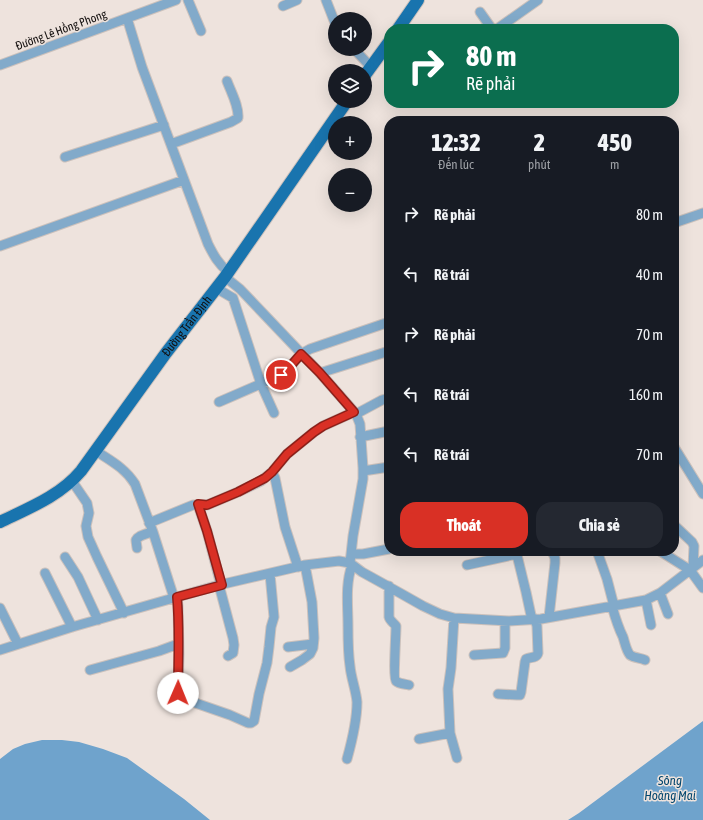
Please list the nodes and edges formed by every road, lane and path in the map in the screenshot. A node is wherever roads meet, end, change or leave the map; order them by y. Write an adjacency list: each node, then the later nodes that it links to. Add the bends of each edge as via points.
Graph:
1 (176, 0): 10 (street, Đường Lê Hồng Phong)
2 (188, 0): 14 (street)
3 (297, 0): 7 (street)
4 (326, 0): 8 (street)
5 (418, 0): 11 (main road)
6 (536, 1): 13 (street)
7 (282, 6)
8 (331, 12)
9 (480, 12): 12 (street)
10 (127, 18): 16 (street, Đường Lê Hồng Phong); 20 (street)
11 (401, 24)
12 (488, 24)
13 (504, 24)
14 (200, 31)
15 (384, 49): 17 (main road)
16 (1, 63)
17 (372, 65)
18 (227, 81): 21 (street, via 238,118)
19 (342, 108): 27 (main road, Đường Trần Định)
20 (164, 126): 21 (street); 22 (street)
21 (171, 144): 23 (street)
22 (65, 157)
23 (184, 180): 26 (street); 27 (street, via 208,244)
24 (703, 213): 25 (street)
25 (679, 221)
26 (0, 246)
27 (226, 275): 28 (main road, Đường Trần Định); 31 (street)
28 (216, 288): 33 (street, via 233,298); 40 (main road, Đường Trần Định)
29 (384, 324): 31 (street)
30 (384, 353): 32 (street)
31 (301, 354): 32 (street); 33 (street, via 281,375)
32 (320, 373): 37 (street)
33 (261, 384): 35 (street); 36 (street)
34 (384, 399): 37 (street)
35 (219, 402)
36 (274, 413)
37 (355, 413): 39 (street, via 360,424); 44 (street, via 314,432 287,454)
38 (384, 432): 39 (street)
39 (360, 437): 43 (street)
40 (96, 451): 45 (main road, Đường Trần Định); 49 (street, via 130,477)
41 (679, 455): 46 (street)
42 (384, 468): 43 (street)
43 (363, 471): 60 (street)
44 (272, 472): 47 (street, via 238,492 207,505); 62 (street, via 285,527)
45 (72, 481): 48 (main road, Đường Trần Định, via 59,491); 74 (street, via 87,503 88,537)
46 (703, 494)
47 (198, 504): 49 (street); 66 (street)
48 (0, 522)
49 (151, 527): 51 (street, via 136,540); 70 (street)
50 (679, 530): 63 (street, via 694,546)
51 (137, 548)
52 (384, 550): 60 (street, via 363,554)
53 (504, 556): 61 (street)
54 (517, 556): 78 (street)
55 (554, 556): 76 (street, via 556,563)
56 (599, 556): 72 (street)
57 (669, 556): 63 (street)
58 (65, 557): 79 (street, via 78,577)
59 (703, 560): 63 (street)
60 (351, 561): 62 (street); 67 (street, via 362,572); 98 (street, via 347,599 349,658 356,711)
61 (467, 565)
62 (301, 566): 65 (street); 85 (street, via 312,602)
63 (692, 569): 68 (street); 69 (street)
64 (45, 573): 82 (street)
65 (270, 574): 66 (street); 84 (street, via 273,621 267,663 253,722 248,723 179,696)
66 (220, 585): 70 (street); 89 (street, via 233,638 233,653)
67 (389, 586): 77 (street, via 423,606); 93 (street, via 389,617 396,626 395,679 398,683)
68 (703, 588)
69 (660, 594): 71 (street); 75 (street)
70 (175, 598): 74 (street); 84 (street, via 178,606)
71 (646, 600): 72 (street); 81 (street)
72 (613, 606): 76 (street); 90 (street, via 627,650 633,656)
73 (0, 608): 83 (street)
74 (124, 613): 79 (street)
75 (668, 614)
76 (549, 617): 78 (street)
77 (454, 618): 80 (street); 95 (street, via 448,689)
78 (534, 619): 80 (street); 94 (street, via 538,656 526,659 520,695)
79 (98, 620): 82 (street)
80 (506, 621): 88 (street, via 503,653)
81 (651, 625)
82 (72, 627): 83 (street)
83 (18, 644): 87 (street)
84 (178, 644): 92 (street)
85 (313, 644): 86 (street); 91 (street, via 310,654)
86 (288, 647)
87 (0, 650)
88 (474, 655)
89 (228, 656)
90 (645, 660)
91 (290, 667)
92 (90, 670)
93 (409, 685)
94 (498, 694)
95 (450, 734): 96 (street); 97 (street)
96 (419, 739)
97 (457, 758)
98 (347, 760)

